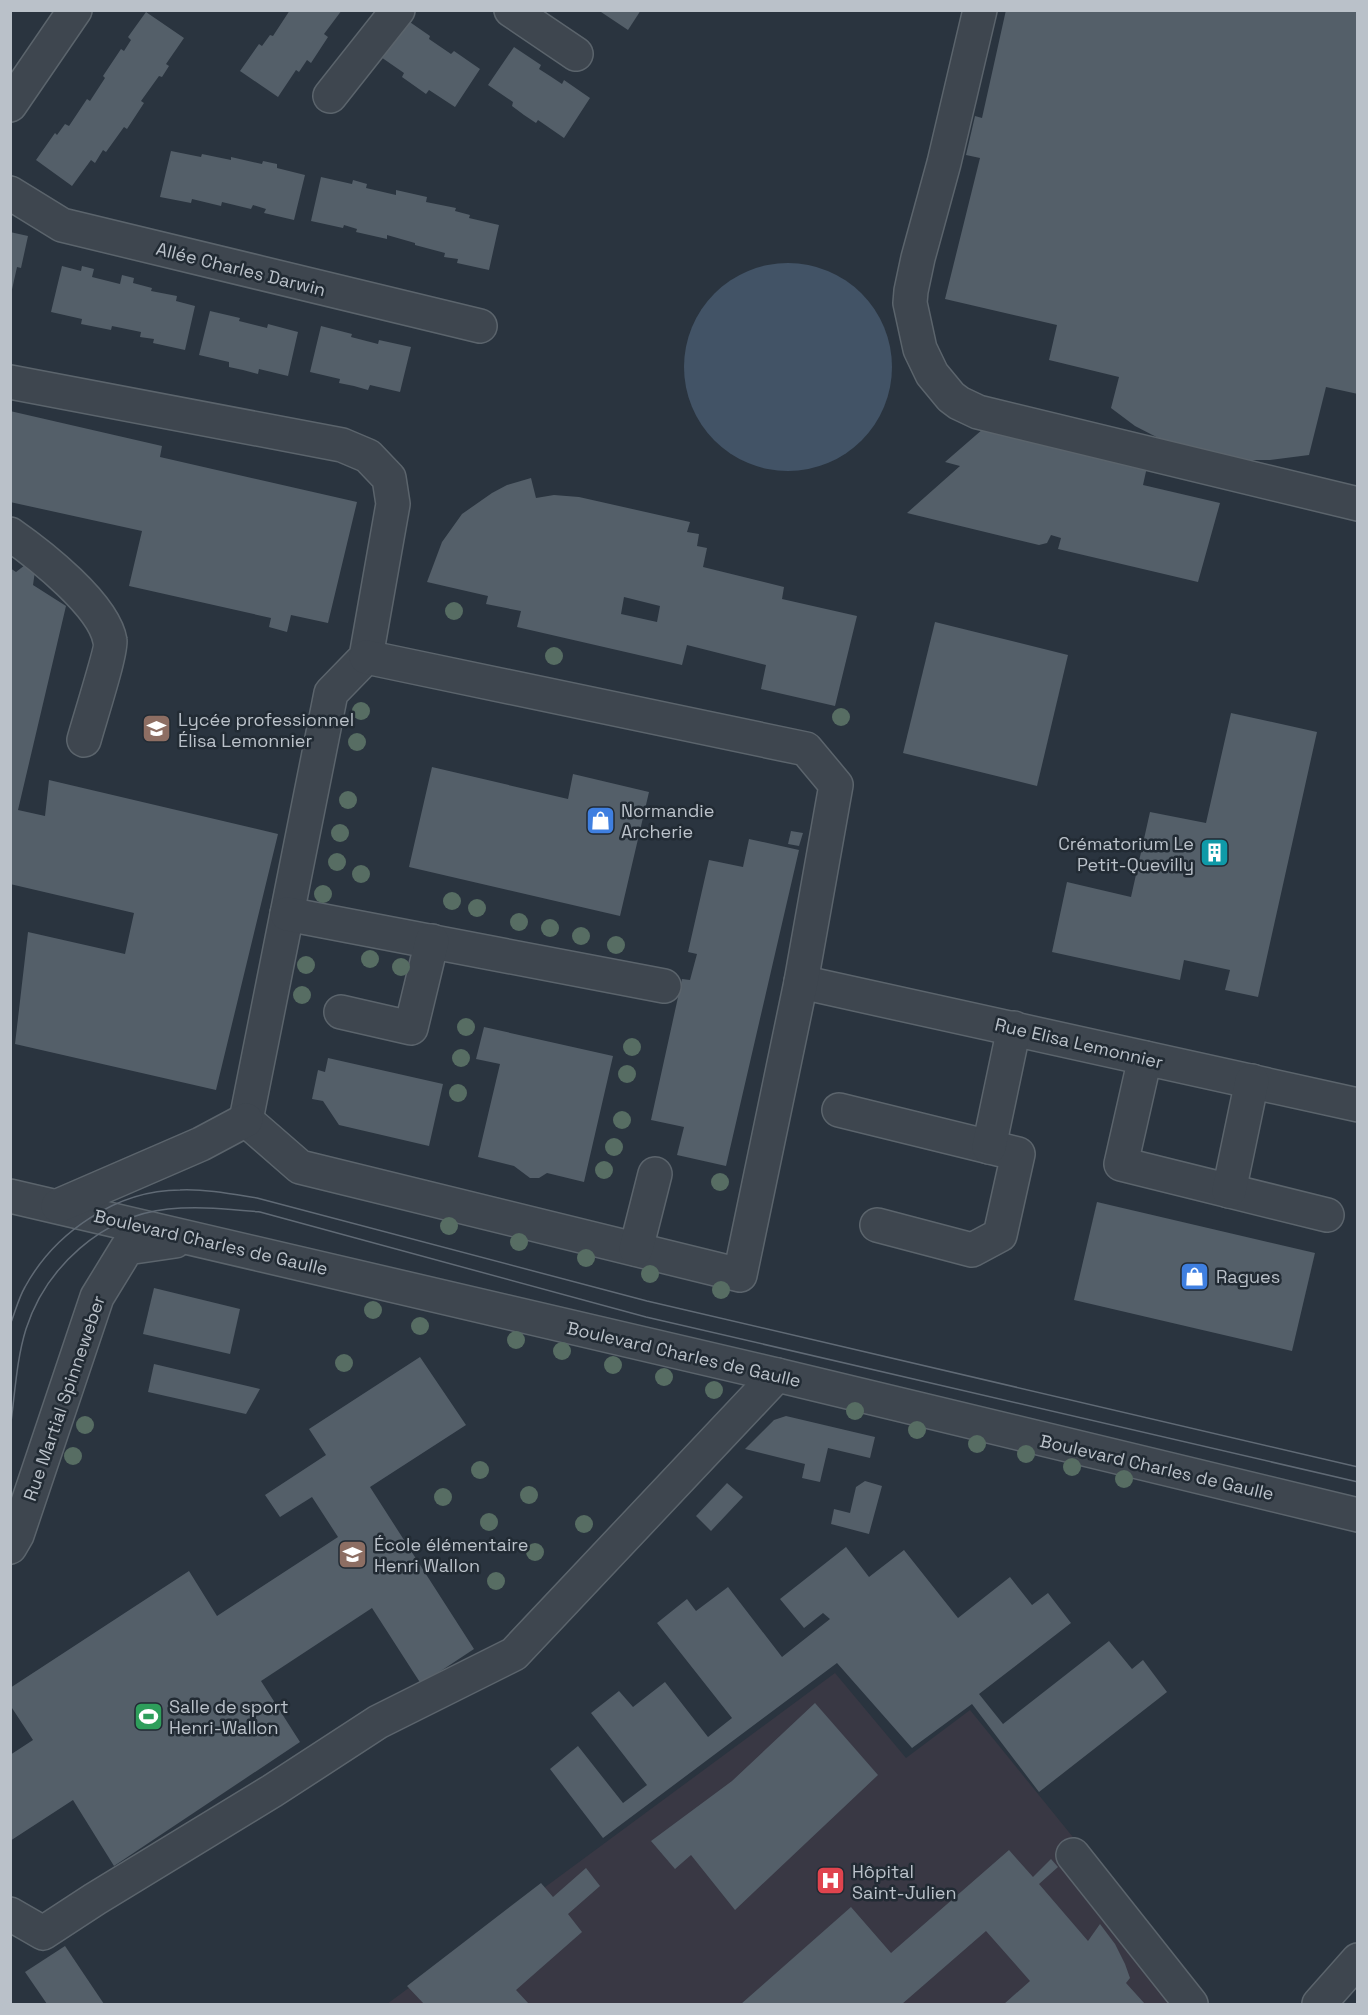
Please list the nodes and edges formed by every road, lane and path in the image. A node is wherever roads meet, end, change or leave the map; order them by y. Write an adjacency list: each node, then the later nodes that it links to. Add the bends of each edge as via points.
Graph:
1 (75, 10): 7 (street)
2 (398, 10): 6 (street)
3 (512, 10): 5 (street)
4 (980, 10): 11 (street, via 911,291 920,349 938,383 959,403 978,412)
5 (576, 54)
6 (330, 96)
7 (10, 105)
8 (10, 193): 9 (street, Allée Charles Darwin, via 62,225)
9 (480, 327)
10 (10, 382): 13 (street, via 342,445 368,456 389,478 393,504)
11 (1358, 504)
12 (10, 534): 14 (street, via 41,556 96,610 111,642)
13 (366, 657): 15 (street, via 331,693); 17 (street, via 806,749 836,785)
14 (84, 740)
15 (287, 914): 16 (street); 25 (street)
16 (432, 941): 18 (street); 19 (street, via 411,1028)
17 (801, 982): 20 (street, Rue Elisa Lemonnier); 34 (street, via 740,1275)
18 (664, 986)
19 (341, 1012)
20 (1014, 1028): 21 (street, Rue Elisa Lemonnier); 26 (street)
21 (1144, 1058): 22 (street, Rue Elisa Lemonnier); 28 (street, via 1121,1164)
22 (1252, 1081): 23 (street, Rue Elisa Lemonnier); 28 (street)
23 (1358, 1105)
24 (839, 1110): 26 (street)
25 (246, 1120): 30 (street, via 201,1144); 34 (street, via 300,1167)
26 (989, 1147): 32 (street, via 1018,1154 1000,1235 972,1250)
27 (655, 1174): 34 (street)
28 (1229, 1191): 31 (street)
29 (10, 1196): 30 (street, Boulevard Charles de Gaulle)
30 (58, 1206): 33 (street, Boulevard Charles de Gaulle)
31 (1327, 1215)
32 (877, 1225)
33 (194, 1238): 35 (street, Boulevard Charles de Gaulle); 37 (street, Rue Martial Spinneweber, via 127,1248 97,1297)
34 (636, 1249)
35 (777, 1375): 36 (street, Boulevard Charles de Gaulle); 39 (street, via 514,1654 378,1722 43,1933)
36 (1358, 1515)
37 (10, 1547)
38 (1073, 1855): 41 (street)
39 (10, 1914)
40 (1358, 1960): 42 (street)
41 (1191, 2004)
42 (1319, 2004)

